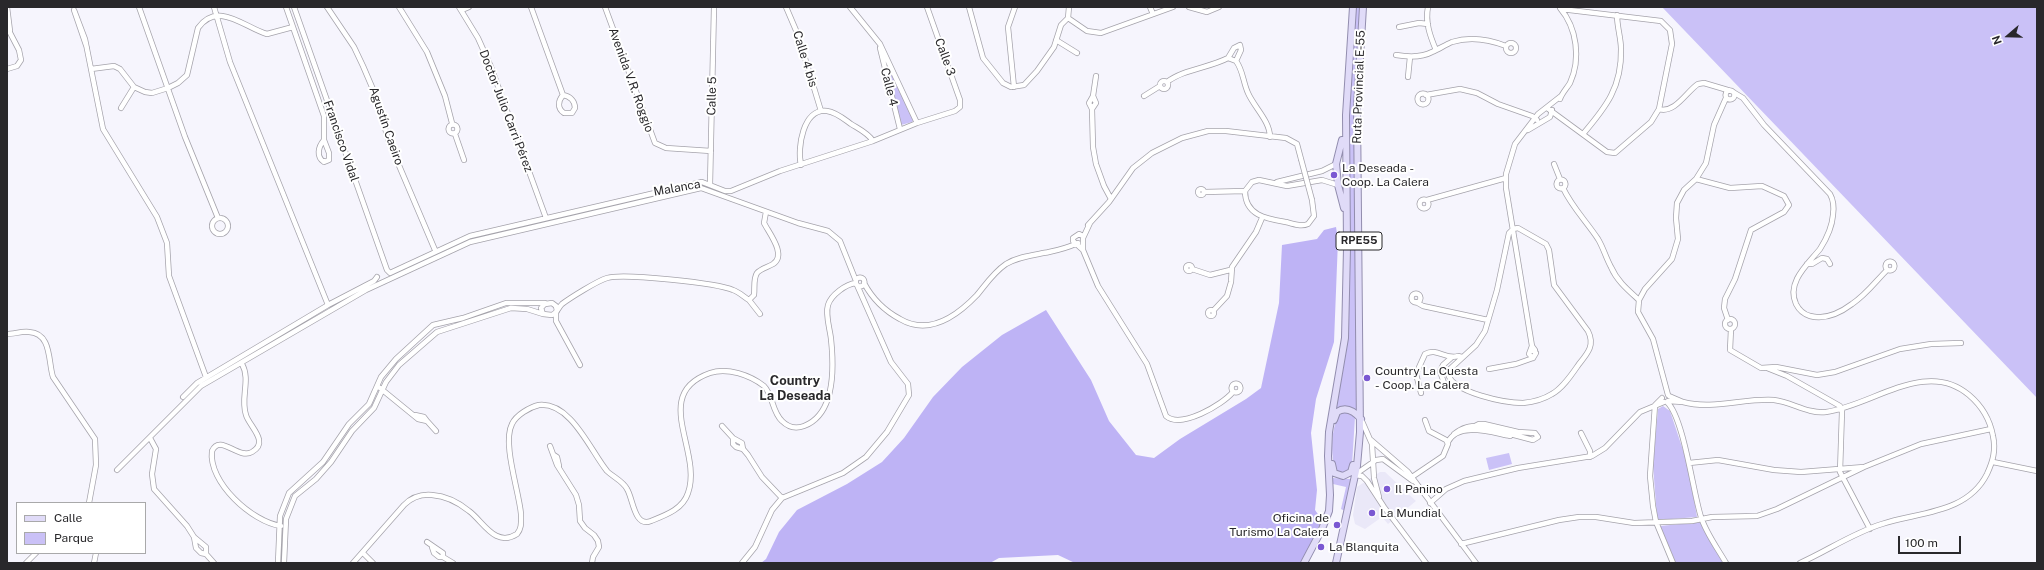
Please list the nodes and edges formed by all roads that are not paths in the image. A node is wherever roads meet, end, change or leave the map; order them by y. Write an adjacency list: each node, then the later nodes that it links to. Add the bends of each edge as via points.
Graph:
1 (7, 7): 29 (street); 38 (street)
2 (139, 7): 54 (street)
3 (214, 7): 30 (street)
4 (286, 7): 36 (street)
5 (294, 7): 114 (street, Francisco Vidal)
6 (327, 7): 106 (street, Agustín Caeiro, via 354,47 368,76 389,142)
7 (399, 7): 80 (street, via 427,52 445,96 452,123 457,128 455,134)
8 (469, 7): 28 (street)
9 (531, 7): 58 (street)
10 (605, 7): 79 (street, Avenida V.R. Roggio, via 655,143 666,148)
11 (714, 7): 79 (street, Calle 5)
12 (786, 7): 68 (street, Calle 4 bis, via 798,35)
13 (850, 7): 40 (street, Calle 4)
14 (927, 7): 64 (street, Calle 3, via 960,100)
15 (969, 7): 55 (street, via 983,58 1005,85)
16 (1015, 7): 55 (street, via 1008,23)
17 (1069, 7): 33 (street)
18 (1150, 7): 31 (street)
19 (1173, 7): 31 (street)
20 (1189, 7): 21 (street, via 1210,12)
21 (1219, 7)
22 (1353, 7): 52 (main road, Ruta Provincial E-55 / RPE55)
23 (1363, 7): 151 (main road, Ruta Provincial E-55 / RPE55, via 1357,101)
24 (1428, 7): 34 (street)
25 (74, 8): 49 (street)
26 (1560, 8): 27 (street); 61 (street, via 1572,29 1576,52 1572,77)
27 (1576, 8): 32 (street)
28 (460, 9): 97 (street, Doctor Julio Carri Pérez, via 478,38 491,68)
29 (7, 11)
30 (216, 14): 36 (street, via 234,16 267,34); 54 (street, via 203,21 198,28 186,77); 124 (street, via 230,62)
31 (1153, 14): 33 (street, via 1098,33 1082,28)
32 (1617, 15): 67 (street, via 1657,20 1666,24 1670,30 1672,48); 75 (street, via 1622,48 1619,78 1607,106)
33 (1068, 18): 39 (street, via 1061,25)
34 (1428, 24): 37 (street); 42 (street)
35 (7, 27): 38 (street)
36 (293, 27): 77 (street, via 324,116)
37 (1399, 27)
38 (10, 33): 48 (street, via 21,60 17,66)
39 (1056, 40): 43 (street); 55 (street, via 1054,47 1026,82)
40 (880, 44): 72 (street, Calle 4); 73 (street, Calle 4)
41 (1506, 46): 42 (street, via 1486,40 1470,39 1453,42)
42 (1436, 50): 45 (street)
43 (1077, 53)
44 (1396, 55): 45 (street)
45 (1410, 57): 51 (street)
46 (1228, 58): 47 (street); 47 (street, via 1234,48 1240,45 1241,50); 59 (street, via 1213,66 1177,76 1167,82 1166,88 1160,86)
47 (1236, 61): 76 (street, via 1241,68 1247,91 1267,126)
48 (7, 69)
49 (91, 70): 53 (street, via 114,66 120,68); 141 (street, via 104,132 156,214 167,243 169,276)
50 (1096, 76): 93 (street, via 1093,96 1096,103 1092,110 1094,159)
51 (1408, 77)
52 (1347, 82): 81 (main road, RPE55, via 1343,99 1342,148); 115 (main road, Ruta Provincial E-55 / RPE55)
53 (134, 87): 54 (street, via 150,93); 65 (street)
54 (168, 88): 96 (street)
55 (1014, 88)
56 (1723, 89): 57 (street); 62 (street); 67 (street, via 1704,83 1698,84 1673,107)
57 (1732, 91): 62 (street, via 1735,95); 62 (street, via 1726,92); 63 (street)
58 (563, 96)
59 (1144, 96)
60 (1428, 96): 70 (street, via 1454,90 1471,91)
61 (1561, 96): 66 (street); 69 (street)
62 (1729, 98): 63 (street); 86 (street, via 1714,125 1706,163)
63 (1744, 100): 108 (street, via 1764,126 1832,197 1834,213 1830,228 1823,243)
64 (960, 107): 72 (street, Malanca, via 955,111)
65 (121, 108)
66 (1547, 108): 69 (street); 70 (street)
67 (1659, 110): 75 (street, via 1651,122 1615,153 1610,153)
68 (821, 111): 78 (street, via 837,115); 83 (street, via 811,117 802,135 799,147)
69 (1552, 112): 71 (street, via 1550,117); 75 (street)
70 (1536, 118): 71 (street); 74 (street)
71 (1542, 121): 74 (street)
72 (917, 123): 73 (street, Malanca)
73 (900, 129): 78 (street, Malanca)
74 (1527, 130): 85 (street, via 1515,144)
75 (1583, 134)
76 (1270, 137): 93 (street, via 1216,131 1200,132 1182,138 1138,163); 98 (street, bridge, via 1294,141 1298,147 1314,216 1306,225 1300,226)
77 (324, 140)
78 (873, 141): 83 (street, Malanca)
79 (711, 151): 88 (street, Calle 5)
80 (464, 160)
81 (1336, 164): 84 (street, via 1327,170); 89 (main road, RPE55)
82 (1554, 164): 119 (street, via 1560,179 1558,187 1563,188 1572,206 1581,214 1598,239 1618,280)
83 (801, 165): 88 (street, Malanca, via 728,191)
84 (1295, 178): 87 (street, via 1285,182); 90 (street, via 1292,183)
85 (1506, 178): 94 (street); 100 (street)
86 (1696, 179): 119 (street, via 1684,190 1677,203 1678,239 1672,259 1645,289); 139 (street, via 1730,188 1760,185 1784,196 1789,202 1784,212 1751,230 1725,299 1724,308 1728,320 1734,322 1730,350 1757,366)
87 (1272, 182): 90 (street); 92 (street, via 1255,180 1249,184)
88 (710, 185): 97 (street, Malanca, via 700,182)
89 (1338, 185): 90 (street, via 1322,180); 115 (main road, RPE55, via 1344,204 1344,254)
90 (1296, 186)
91 (1204, 192): 92 (street)
92 (1245, 192): 98 (street, via 1249,205)
93 (1111, 199): 99 (street)
94 (1429, 201)
95 (766, 212): 110 (street, via 828,231 840,241); 118 (street, via 764,223 776,244 778,256 775,262 757,272 754,295); 137 (street, via 698,188 470,242 366,290)
96 (218, 218)
97 (546, 218): 106 (street, Malanca, via 470,236)
98 (1262, 218): 112 (street, via 1259,227)
99 (1090, 223): 101 (street); 103 (street)
100 (1513, 229): 129 (street, via 1509,233); 136 (street, via 1518,228 1546,244 1554,285 1588,331 1592,340 1589,351 1556,392 1524,403 1495,399 1456,384 1450,378 1449,371); 140 (street, via 1532,349 1531,357 1525,361)
101 (1079, 234): 102 (street); 103 (street)
102 (1073, 238): 104 (street); 105 (street)
103 (1083, 238): 104 (street); 107 (street)
104 (1077, 244): 105 (street); 107 (street)
105 (1061, 248): 117 (street, via 1006,264 964,308 949,318 929,325 909,323 895,317 869,290)
106 (435, 250): 114 (street, Malanca)
107 (1083, 250): 145 (street, via 1103,296 1146,364 1166,416 1178,421 1189,418 1222,402)
108 (1807, 264): 109 (street, via 1822,258 1827,259); 113 (street, via 1797,279 1794,296 1800,310 1816,317 1830,316 1844,310 1860,299)
109 (1830, 264)
110 (852, 269): 117 (street); 117 (street, via 861,278)
111 (1192, 269): 112 (street, via 1210,275)
112 (1230, 270): 125 (street, via 1231,282 1227,296)
113 (1887, 270)
114 (390, 273)
115 (1347, 276): 157 (main road, Ruta Provincial E-55 / RPE55, via 1344,354)
116 (377, 277): 124 (street, via 374,282)
117 (859, 284): 183 (street, via 859,293 891,362 908,384 909,395 887,432 866,457 843,473); 195 (street, via 852,284 836,294 829,304 831,385 827,404 822,414 814,421 794,428 786,425 776,414 764,386 735,372 722,370 710,373 686,389 680,410 689,455 690,488 680,508 651,521 640,520 627,488 607,470 570,418 558,409 539,405 514,420 508,435 520,508 521,526 517,534 506,538 497,535 452,500 422,495 404,505)
118 (749, 300): 120 (street, via 728,288 628,276 607,278); 128 (street)
119 (1639, 300): 148 (street, via 1638,312 1653,339)
120 (566, 301): 122 (street); 126 (street)
121 (1418, 302): 129 (street, via 1423,306)
122 (552, 303): 123 (street); 126 (street, via 556,306)
123 (546, 304): 127 (street, via 541,308); 132 (street, via 517,301 497,305 463,318 433,325)
124 (328, 306): 141 (street)
125 (1213, 311)
126 (556, 312): 127 (street, via 552,316); 130 (street)
127 (545, 314): 130 (street); 133 (street, via 510,308 437,332)
128 (760, 314)
129 (1488, 320): 136 (street, via 1479,341)
130 (559, 327): 138 (street)
131 (7, 334): 184 (street, via 35,333 43,340 51,356 50,369 54,377 95,440 96,465)
132 (421, 336): 133 (street); 143 (street, via 387,368)
133 (426, 341): 144 (street, via 392,373)
134 (1961, 343): 139 (street, via 1900,349 1828,374 1813,375 1776,367)
135 (1451, 358): 136 (street); 142 (street, via 1443,364 1440,371); 146 (street, via 1434,352 1423,356 1416,374)
136 (1462, 358)
137 (242, 364): 161 (street, via 198,388); 189 (street, via 246,381 245,414 258,434 259,443 254,451 246,454 218,444 212,451 212,462 220,482 237,501 258,517)
138 (580, 365)
139 (1767, 368): 150 (street, via 1787,376 1838,404)
140 (1489, 369)
141 (206, 377): 147 (street)
142 (1444, 383)
143 (377, 387): 144 (street); 165 (street, via 369,404 349,424)
144 (383, 389): 156 (street, via 403,407 423,421 427,421); 167 (street, via 374,408 352,431)
145 (1233, 392)
146 (1421, 394)
147 (183, 397)
148 (1666, 399): 149 (street); 150 (street, via 1701,404 1773,400 1810,411); 173 (street, via 1672,408)
149 (1655, 405): 170 (street, via 1637,415 1606,448); 188 (street, via 1650,476)
150 (1842, 409): 155 (street, via 1907,385 1942,382 1960,388 1972,397 1985,414); 175 (street)
151 (1361, 419): 157 (main road, via 1354,411 1341,410 1336,414); 162 (street); 168 (main road, Ruta Provincial E-55 / RPE55)
152 (1425, 420): 163 (street, via 1429,431)
153 (722, 426): 183 (street, via 733,438 742,443 742,449 751,458 762,477)
154 (1475, 426): 154 (street, via 1533,440 1538,437 1535,433 1484,424); 159 (street, via 1465,426)
155 (1991, 429): 172 (street, via 1994,444); 174 (street, via 1921,444)
156 (436, 431)
157 (1329, 432): 166 (main road, Ruta Provincial E-55 / RPE55)
158 (1582, 433): 170 (street)
159 (1454, 434): 160 (street, via 1463,430); 163 (street)
160 (1510, 436)
161 (150, 438): 176 (street); 192 (street, via 156,449 152,474 154,489)
162 (1371, 440): 169 (street); 171 (street)
163 (1448, 442): 180 (street, via 1445,454)
164 (550, 446): 205 (street, via 557,465 576,495 580,521 598,541 599,547 592,557)
165 (329, 454): 167 (street); 189 (street, via 289,493)
166 (1328, 456): 178 (main road, RPE55, via 1334,473); 207 (main road, Ruta Provincial E-55 / RPE55, via 1328,510 1322,530)
167 (334, 457): 190 (street, via 316,478 295,496)
168 (1358, 457): 178 (main road, RPE55, via 1351,472); 179 (main road, Ruta Provincial E-55 / RPE55)
169 (1386, 457): 171 (street); 180 (street); 182 (street)
170 (1590, 457): 186 (street, via 1518,468 1464,481 1446,489)
171 (1374, 462): 179 (street); 185 (street, via 1374,482)
172 (1993, 462): 177 (street); 191 (street, via 1978,488 1960,501 1937,511)
173 (1689, 464): 175 (street, via 1718,460 1790,472); 187 (street)
174 (1864, 467): 175 (street); 181 (street)
175 (1840, 468): 181 (street)
176 (117, 470)
177 (2037, 472)
178 (1343, 476): 179 (main road)
179 (1355, 476): 185 (street, via 1365,479); 208 (main road, RPE55)
180 (1412, 477): 182 (street)
181 (1842, 478): 187 (street, via 1761,515); 191 (street)
182 (1416, 483): 186 (street)
183 (782, 498): 206 (street, via 772,510 755,547)
184 (89, 500)
185 (1380, 502): 209 (street)
186 (1430, 503): 194 (street)
187 (1701, 519): 188 (street); 212 (street)
188 (1656, 522): 194 (street, via 1628,522 1596,517 1573,518); 211 (street)
189 (279, 525): 190 (street); 200 (street)
190 (286, 526): 201 (street)
191 (1870, 529): 213 (street)
192 (194, 537): 197 (street, via 206,547); 197 (street, via 200,553)
193 (427, 542): 204 (street)
194 (1461, 544): 210 (street)
195 (363, 553): 202 (street); 203 (street)
196 (35, 554): 198 (street)
197 (206, 554): 199 (street)
198 (26, 563)
199 (214, 563)
200 (278, 563)
201 (284, 563)
202 (353, 563)
203 (373, 563)
204 (453, 563)
205 (592, 563)
206 (742, 563)
207 (1304, 563)
208 (1336, 563)
209 (1426, 563)
210 (1476, 563)
211 (1673, 563)
212 (1726, 563)
213 (1800, 563)

